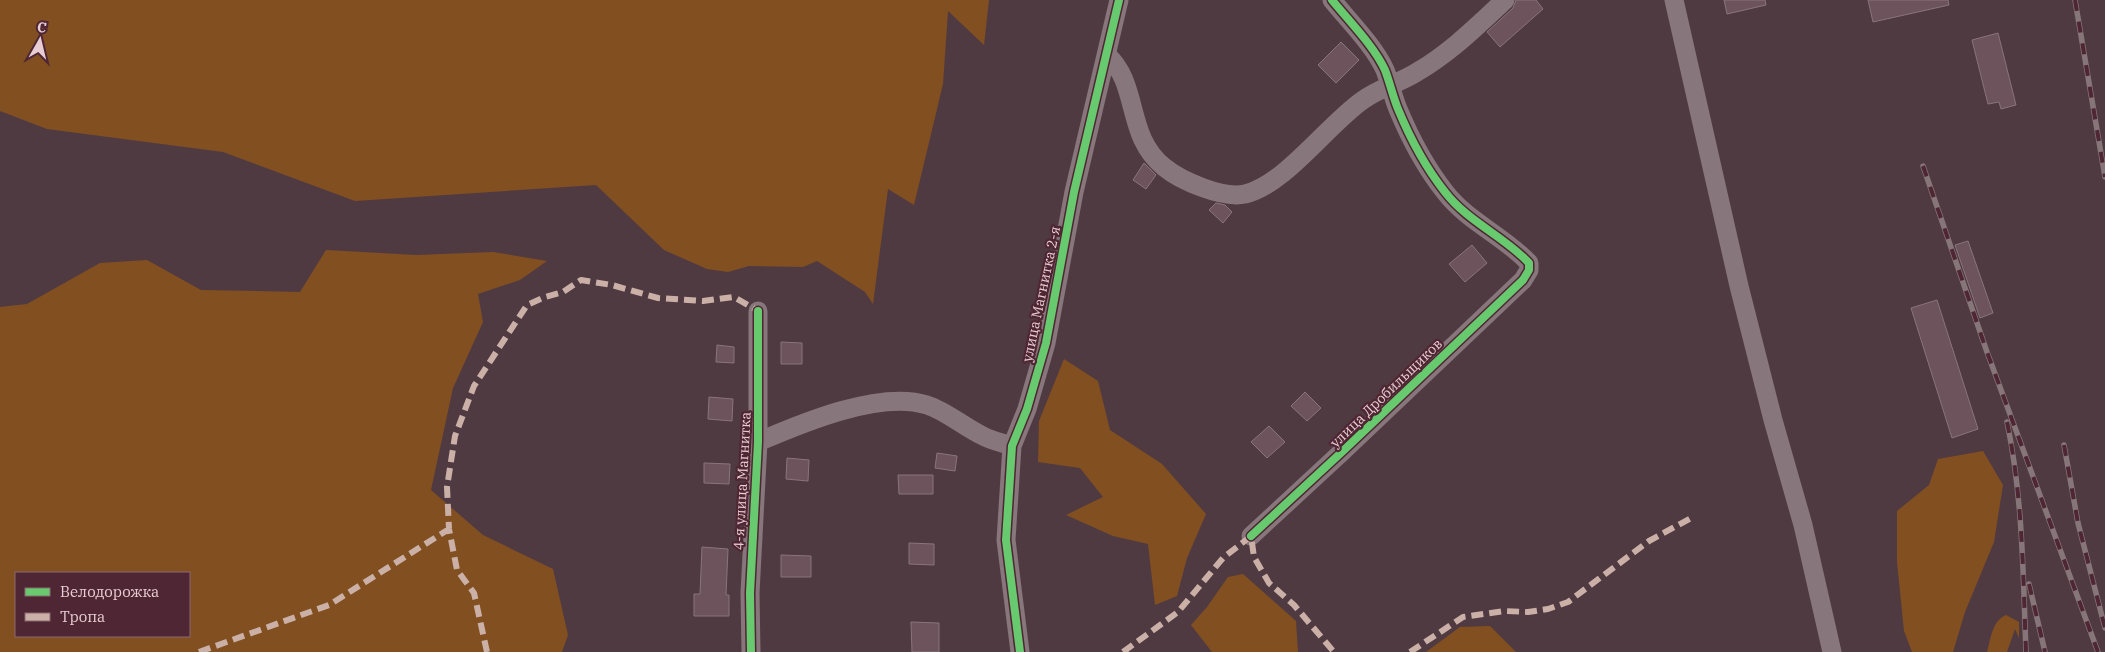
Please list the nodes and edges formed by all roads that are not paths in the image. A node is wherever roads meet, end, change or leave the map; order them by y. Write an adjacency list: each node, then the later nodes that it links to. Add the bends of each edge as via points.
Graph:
1 (1119, 0): 5 (street, улица Магнитка 2-я)
2 (1332, 0): 6 (street, via 1373,51)
3 (1505, 0): 6 (street, via 1454,47)
4 (1674, 0): 13 (street, via 1739,286 1801,517)
5 (1107, 55): 6 (street, via 1121,71 1134,119 1150,154 1181,179 1222,193 1244,195 1261,188 1281,175 1363,99); 9 (street, улица Магнитка 2-я, via 1074,192 1046,343 1027,409)
6 (1390, 86): 10 (street, улица Дробильщиков, via 1410,136 1444,192 1457,207 1519,252 1529,263 1529,270 1523,280)
7 (758, 311): 8 (street, 4-я улица Магнитка)
8 (758, 442): 9 (street, via 835,414 884,401 907,400 928,405 984,437); 11 (street, 4-я улица Магнитка, via 750,593)
9 (1012, 446): 12 (street, улица Магнитка 2-я, via 1006,540)
10 (1251, 536)
11 (751, 652)
12 (1020, 652)
13 (1832, 652)

